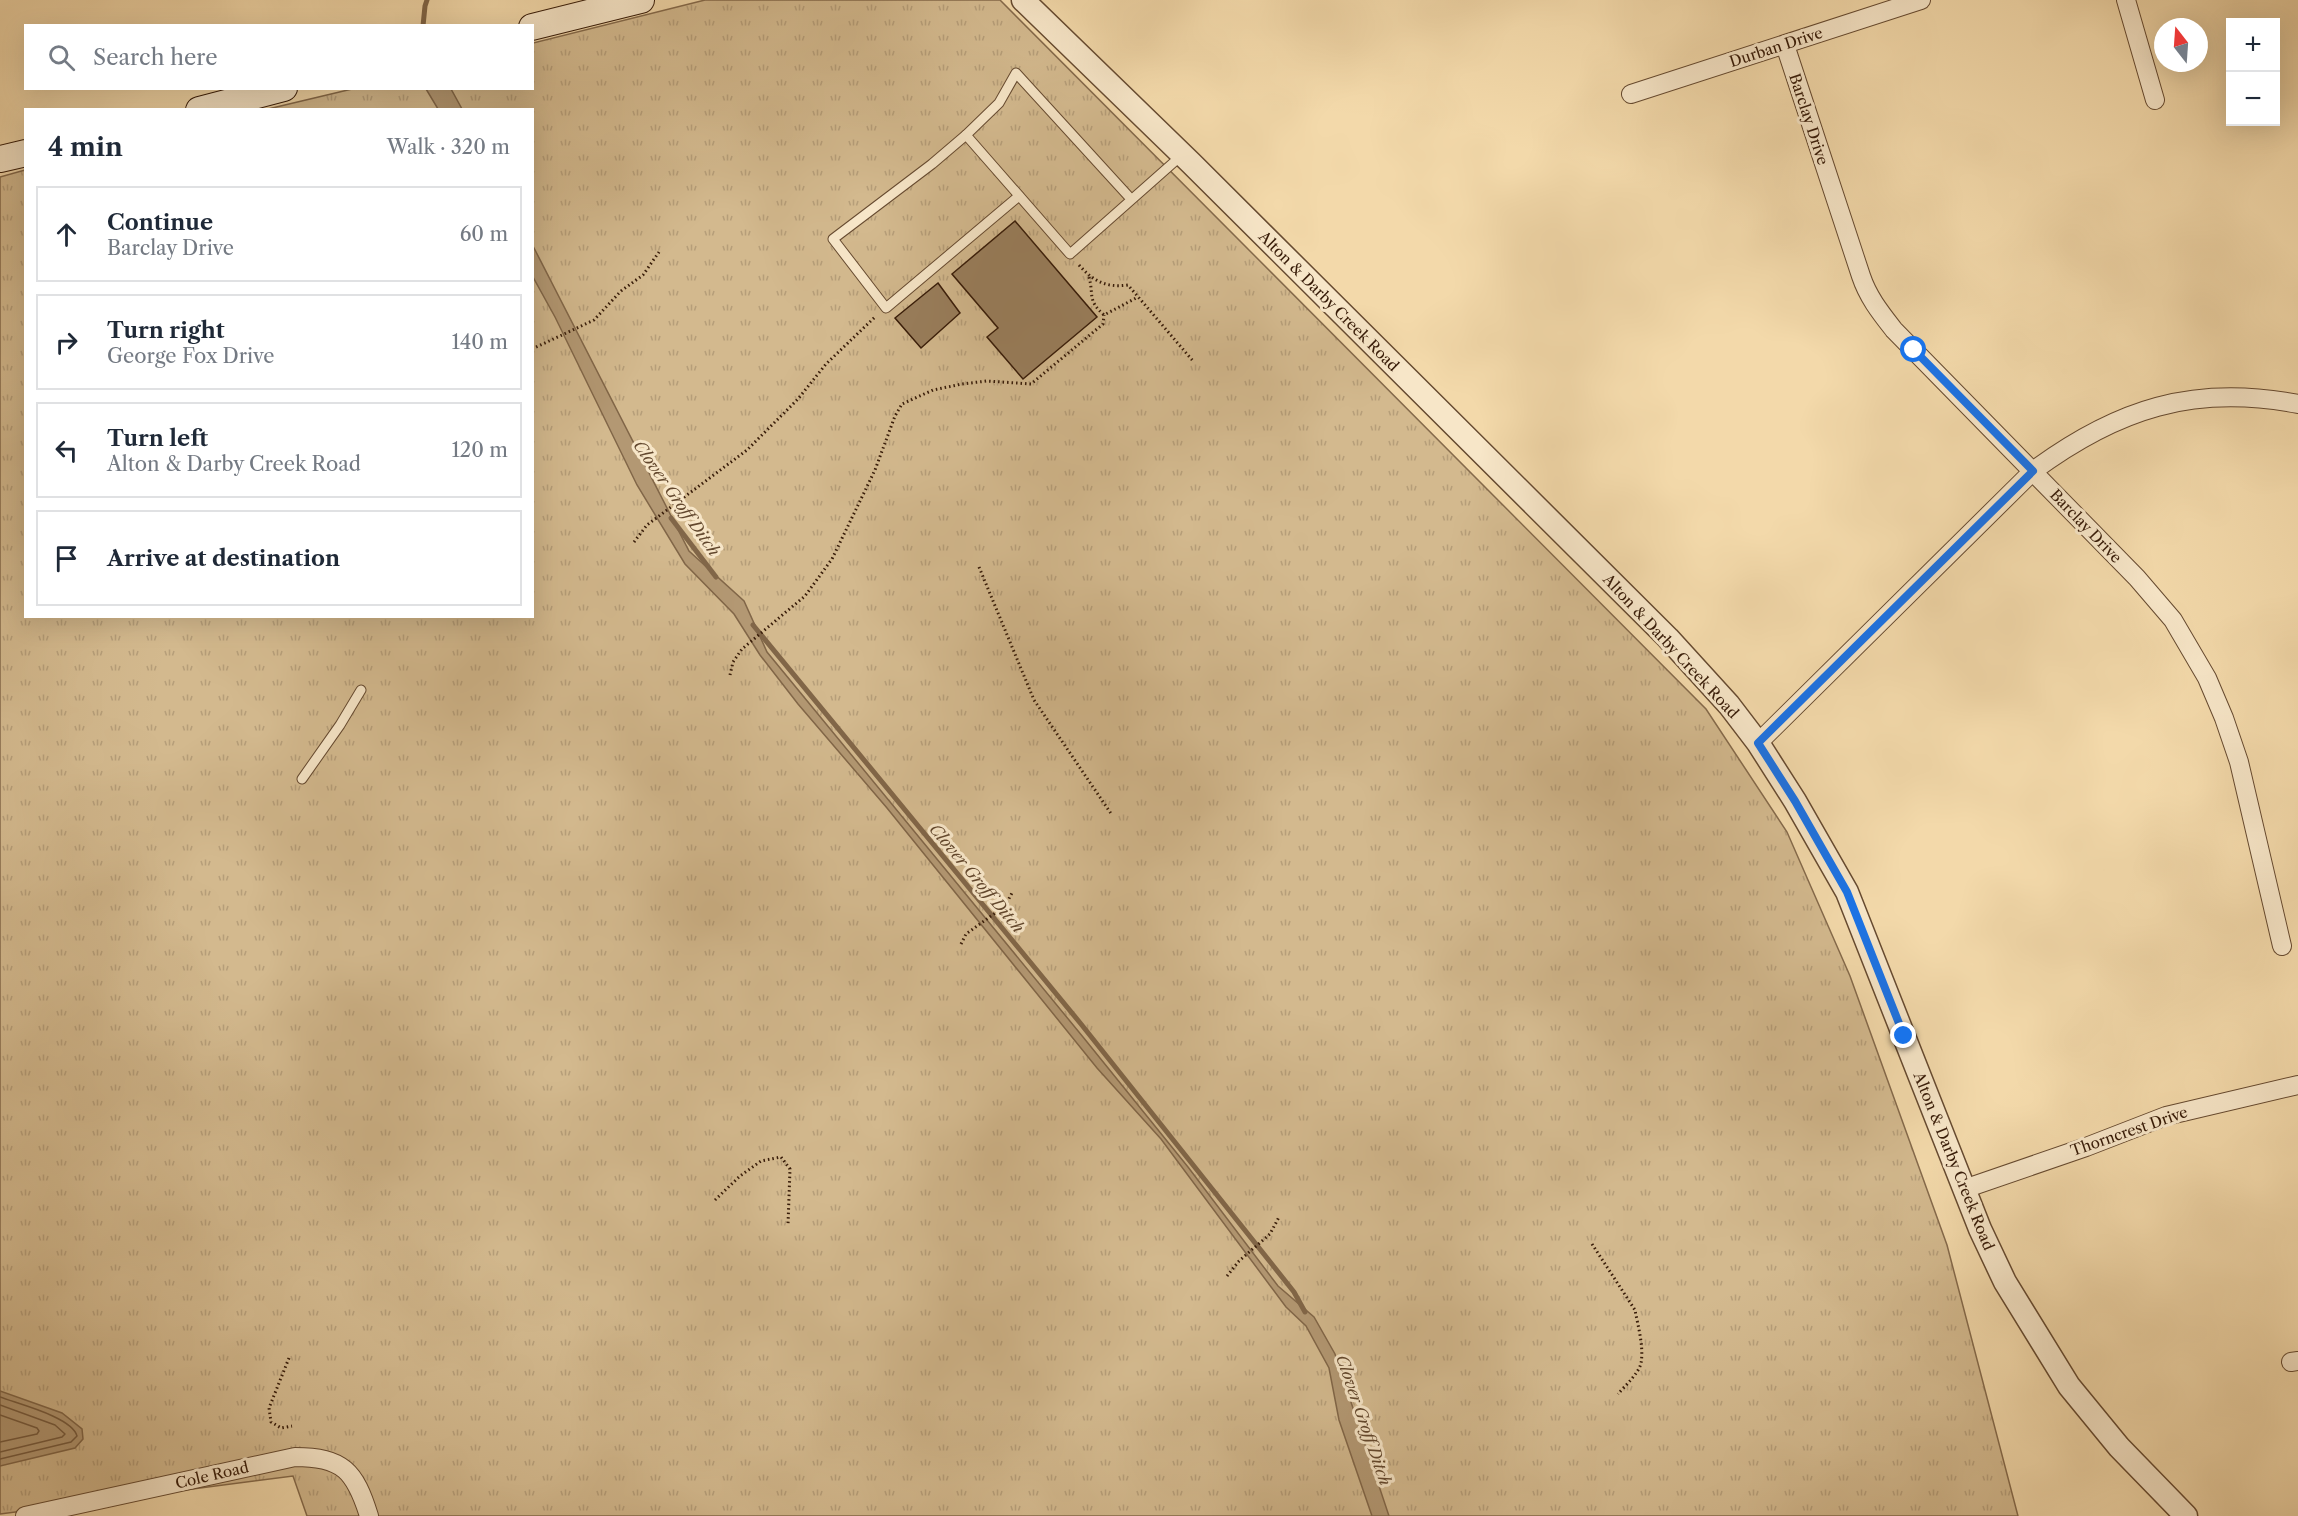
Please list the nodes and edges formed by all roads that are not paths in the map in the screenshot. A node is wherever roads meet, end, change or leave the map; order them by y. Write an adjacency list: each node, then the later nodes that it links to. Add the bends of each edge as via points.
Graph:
1 (641, 0): 5 (main road)
2 (1023, 0): 13 (street, Alton & Darby Creek Road)
3 (1921, 0): 6 (street, Durban Drive)
4 (2126, 0): 9 (street)
5 (534, 27)
6 (1785, 45): 8 (street, Durban Drive); 18 (street, Barclay Drive, via 1866,292 1894,330)
7 (276, 90): 10 (main road)
8 (1631, 94)
9 (2155, 100)
10 (207, 108)
11 (966, 135): 15 (lane); 15 (lane, via 832,238 886,308); 16 (lane, via 999,103 1016,73)
12 (24, 153): 14 (main road)
13 (1182, 154): 16 (lane); 20 (street, Alton & Darby Creek Road, via 1668,638)
14 (0, 159)
15 (1019, 196): 16 (lane, via 1070,254)
16 (1131, 199)
17 (2298, 404): 18 (street, via 2224,396 2142,410 2086,435)
18 (2033, 471): 20 (street); 22 (street, Barclay Drive, via 2173,620 2207,678 2239,762)
19 (361, 690): 21 (lane)
20 (1758, 743): 24 (street, Alton & Darby Creek Road, via 1847,892)
21 (302, 779)
22 (2283, 946)
23 (2298, 1085): 24 (street, Thorncrest Drive, via 2166,1116)
24 (1964, 1189): 27 (street, Alton & Darby Creek Road, via 2005,1282 2069,1386 2119,1447)
25 (25, 1516): 26 (street, Cole Road, via 294,1457 309,1457 338,1463 357,1485)
26 (369, 1516)
27 (2186, 1516)

